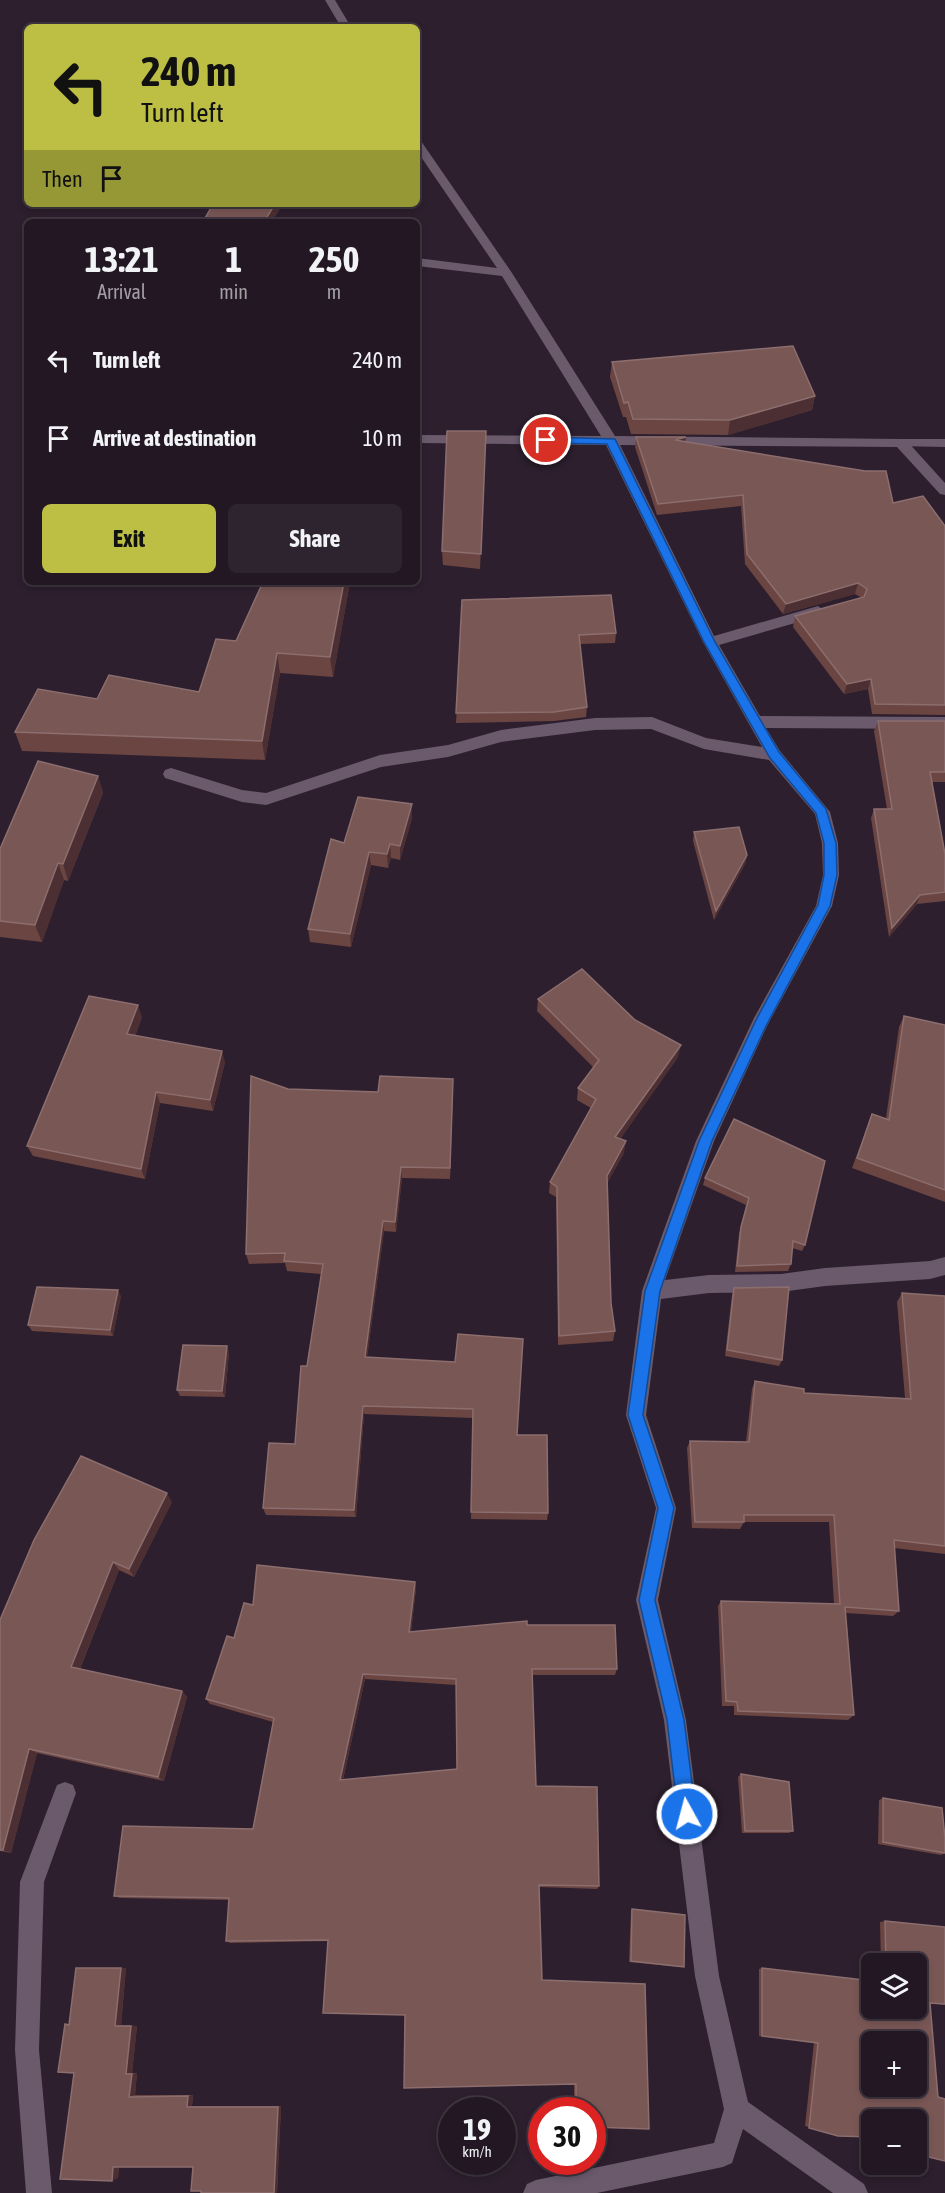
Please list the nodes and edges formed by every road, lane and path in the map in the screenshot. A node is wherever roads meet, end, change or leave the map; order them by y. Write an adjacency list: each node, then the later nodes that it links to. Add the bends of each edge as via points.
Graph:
1 (330, 0): 2 (street)
2 (344, 24)
3 (420, 147): 5 (street)
4 (420, 262): 5 (street)
5 (506, 273): 7 (street)
6 (420, 439): 7 (street)
7 (611, 441): 8 (street); 12 (street)
8 (901, 443): 9 (street); 10 (street)
9 (945, 443)
10 (945, 491)
11 (833, 607): 12 (street)
12 (710, 642): 13 (street)
13 (755, 722): 14 (street); 15 (street)
14 (945, 723)
15 (774, 755): 16 (street, via 704,743 652,723 595,724 501,736 448,752 380,761 266,799 242,796); 18 (street, via 822,812 830,843 831,875 824,906 760,1023 705,1141)
16 (171, 774)
17 (945, 1266): 18 (street)
18 (652, 1291): 20 (street, via 636,1415 666,1508 647,1600 675,1720 707,1976)
19 (65, 1792): 21 (street, via 32,1882 27,2050)
20 (737, 2109): 22 (street, via 723,2154); 23 (street)
21 (39, 2193)
22 (536, 2193)
23 (855, 2193)

